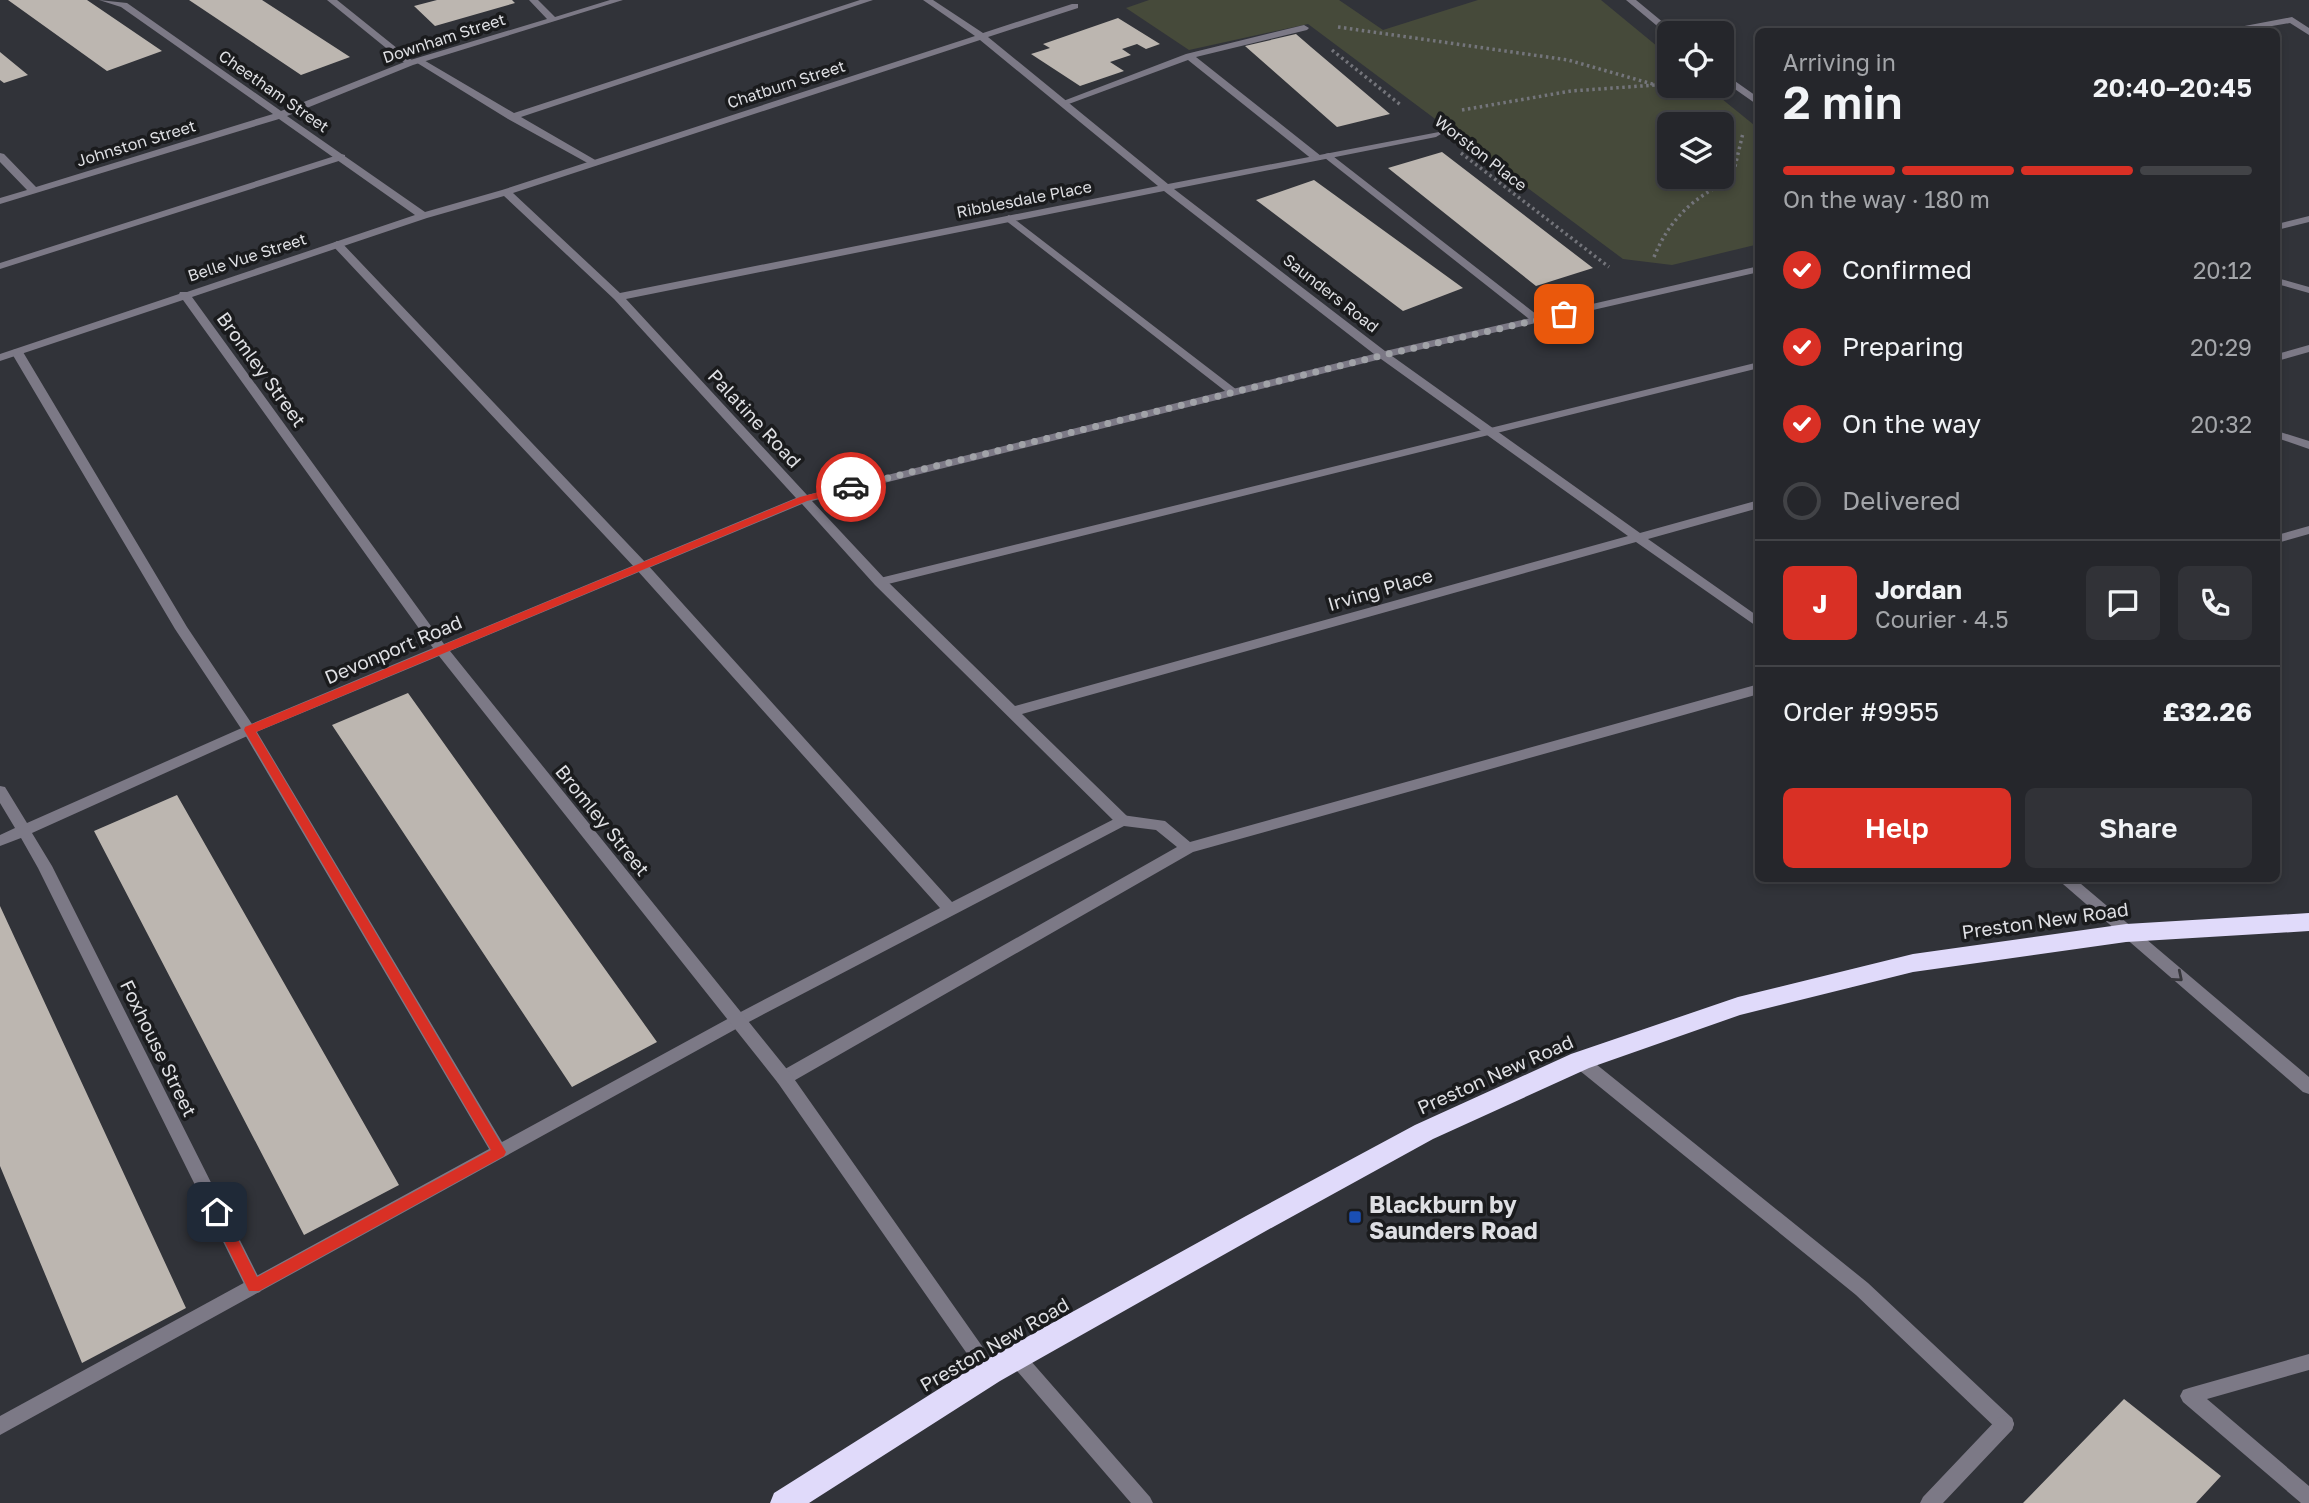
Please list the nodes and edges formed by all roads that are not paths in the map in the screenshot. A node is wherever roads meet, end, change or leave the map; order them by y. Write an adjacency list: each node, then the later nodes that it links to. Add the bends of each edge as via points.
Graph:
1 (103, 0): 20 (street, Cheetham Street, via 124,5)
2 (332, 0): 16 (street)
3 (533, 0): 9 (street)
4 (619, 0): 9 (street, Downham Street)
5 (869, 0): 21 (street)
6 (927, 0): 14 (street, Saunders Road)
7 (1630, 0): 10 (street)
8 (1075, 6): 14 (street, Chatburn Street)
9 (553, 20): 16 (street, Downham Street)
10 (1657, 22)
11 (1304, 28): 15 (street)
12 (2242, 28): 13 (street, via 2292,20)
13 (2309, 32)
14 (981, 36): 19 (street, Saunders Road); 26 (street, Chatburn Street)
15 (1189, 56): 19 (street); 25 (street)
16 (415, 62): 20 (street, Downham Street); 21 (street)
17 (1734, 84): 18 (street)
18 (1755, 100)
19 (1063, 103): 27 (street, Saunders Road)
20 (281, 114): 24 (street, Cheetham Street); 28 (street, Johnston Street)
21 (511, 117): 26 (street)
22 (1436, 134): 25 (street, Ribblesdale Place)
23 (0, 156): 28 (street)
24 (341, 157): 31 (street, Cheetham Street); 36 (street)
25 (1323, 157): 27 (street, Ribblesdale Place); 42 (street)
26 (593, 163): 29 (street, Chatburn Street)
27 (1165, 187): 32 (street, Ribblesdale Place); 45 (street, Saunders Road)
28 (34, 191): 30 (street, Johnston Street)
29 (506, 192): 31 (street, Belle Vue Street); 41 (street, Palatine Road)
30 (0, 201)
31 (423, 216): 35 (street, Belle Vue Street)
32 (1009, 218): 41 (street, Ribblesdale Place); 49 (street)
33 (2309, 219): 34 (street)
34 (2280, 226)
35 (337, 244): 40 (street, Belle Vue Street); 58 (street)
36 (0, 266)
37 (1755, 270): 42 (street, Devonport Road)
38 (2280, 282): 39 (street)
39 (2309, 290)
40 (184, 294): 44 (street, Belle Vue Street); 61 (street, Bromley Street)
41 (618, 297): 53 (street, Palatine Road)
42 (1537, 320): 45 (street, Devonport Road)
43 (2309, 348): 46 (street)
44 (17, 352): 47 (street, Belle Vue Street); 64 (street, via 182,629)
45 (1384, 355): 49 (street, Devonport Road); 50 (street, Saunders Road)
46 (2280, 357)
47 (0, 358)
48 (1755, 366): 50 (street)
49 (1233, 392): 53 (street, Devonport Road)
50 (1486, 431): 56 (street, Saunders Road); 59 (street)
51 (2280, 435): 52 (street)
52 (2309, 445)
53 (804, 499): 58 (street, Devonport Road); 59 (street, Palatine Road)
54 (1755, 504): 56 (street, Irving Place)
55 (2309, 530): 57 (street)
56 (1638, 536): 60 (street, Saunders Road); 63 (street, Irving Place)
57 (2280, 538)
58 (642, 566): 61 (street, Devonport Road); 71 (street)
59 (880, 582): 63 (street, Palatine Road)
60 (1755, 622)
61 (441, 649): 64 (street, Devonport Road); 74 (street, Bromley Street)
62 (1755, 690): 69 (street)
63 (1012, 712): 66 (street, Palatine Road)
64 (249, 730): 67 (street, Devonport Road); 78 (street)
65 (0, 791): 67 (street, Foxhouse Street)
66 (1122, 820): 69 (street, via 1160,825); 71 (street)
67 (24, 830): 68 (street, Devonport Road); 79 (street, Foxhouse Street)
68 (0, 841)
69 (1188, 848): 76 (street)
70 (2068, 882): 73 (street)
71 (950, 909): 74 (street)
72 (2309, 922): 73 (highway, Preston New Road)
73 (2126, 933): 75 (highway, Preston New Road, via 1913,963 1738,1006); 77 (street, one-way to 77)
74 (739, 1020): 76 (street, Bromley Street); 78 (street)
75 (1580, 1061): 80 (highway, Preston New Road, via 1424,1132); 87 (street, via 1862,1289 2005,1424)
76 (784, 1078): 82 (street, Bromley Street)
77 (2309, 1087)
78 (499, 1152): 79 (street)
79 (254, 1286): 83 (street)
80 (1017, 1357): 82 (highway, Preston New Road); 86 (street)
81 (2309, 1362): 84 (street, via 2189,1396)
82 (990, 1372): 85 (highway, Preston New Road)
83 (0, 1426)
84 (2309, 1498)
85 (784, 1503)
86 (1143, 1503)
87 (1930, 1503)

